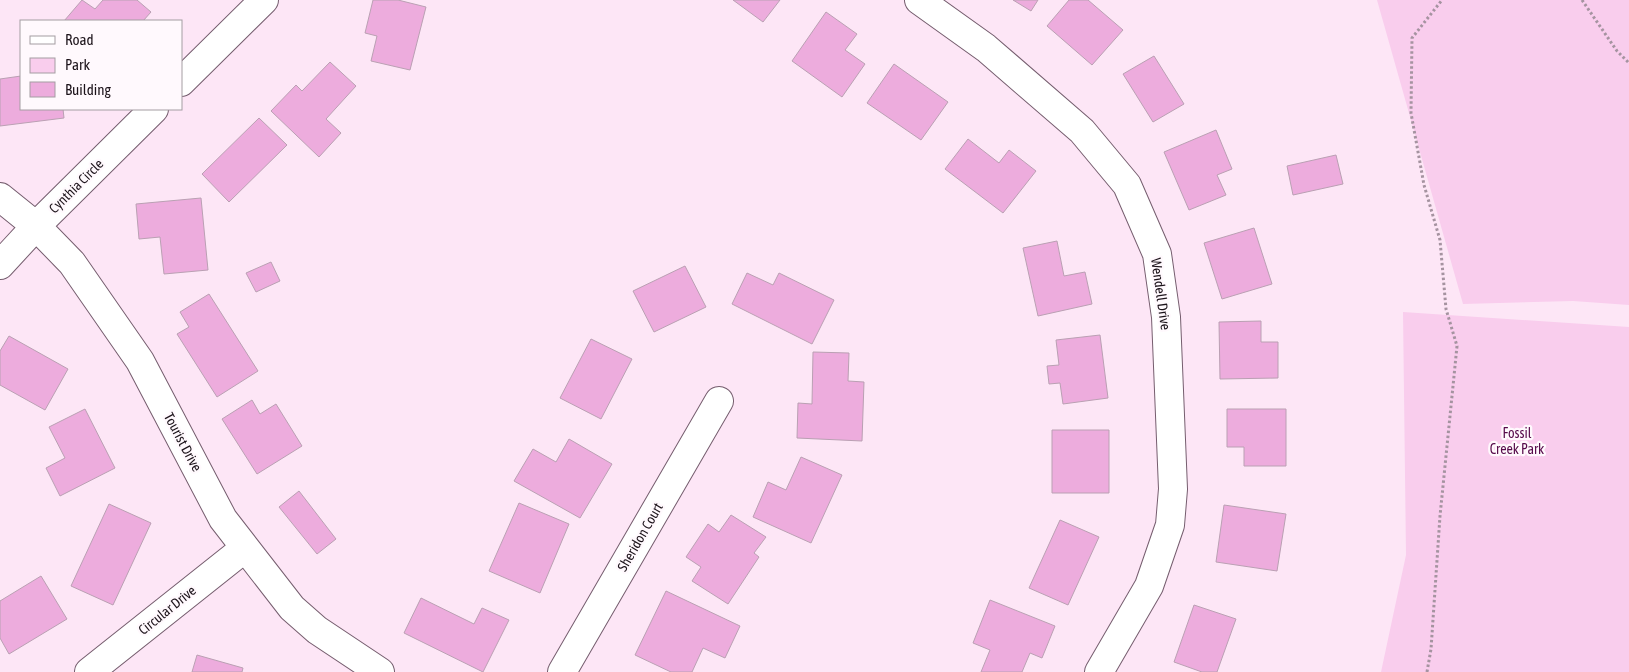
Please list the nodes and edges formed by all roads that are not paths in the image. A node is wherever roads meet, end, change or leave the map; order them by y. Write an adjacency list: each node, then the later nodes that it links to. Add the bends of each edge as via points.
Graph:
1 (264, 0): 3 (street)
2 (918, 0): 13 (street, Wendell Drive, via 986,48 1082,131 1127,186 1157,254 1166,317 1173,489 1170,525 1149,586)
3 (182, 81)
4 (153, 110): 6 (street, Cynthia Circle)
5 (0, 197): 6 (street, Tourist Drive)
6 (36, 226): 7 (street, Cynthia Circle); 9 (street, Tourist Drive, via 72,263 140,361 223,519)
7 (0, 265)
8 (719, 401): 12 (street, Sheridon Court)
9 (245, 548): 10 (street, Circular Drive); 11 (street, Tourist Drive, via 292,608 317,630)
10 (89, 672)
11 (380, 672)
12 (562, 672)
13 (1099, 672)

